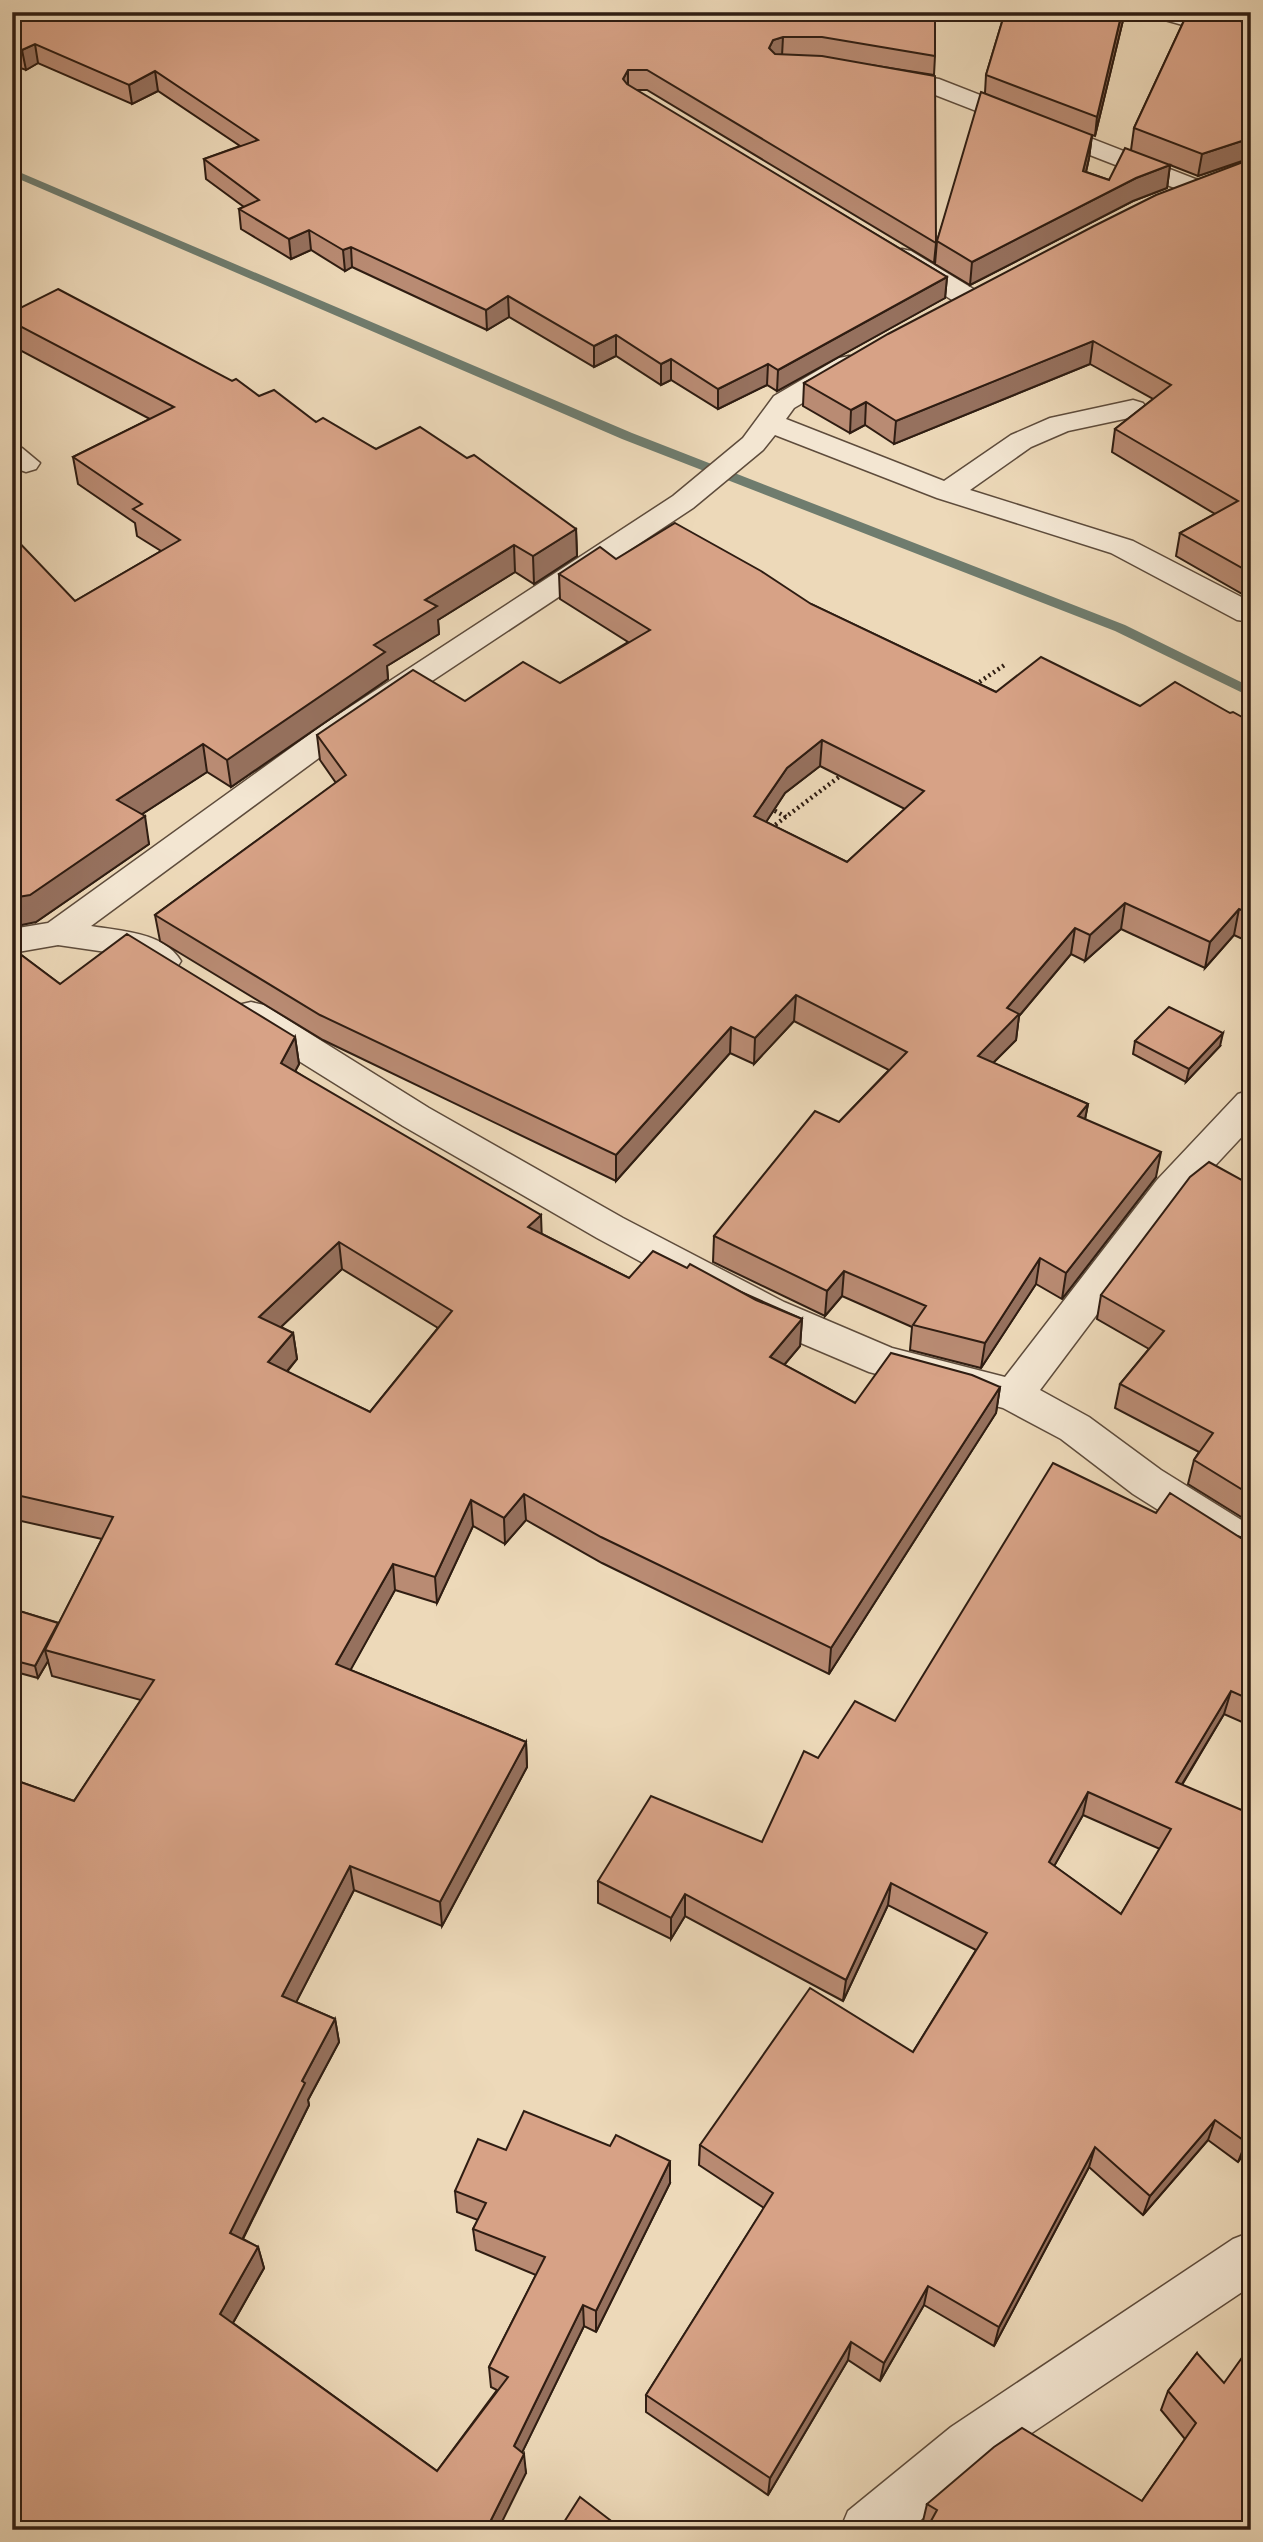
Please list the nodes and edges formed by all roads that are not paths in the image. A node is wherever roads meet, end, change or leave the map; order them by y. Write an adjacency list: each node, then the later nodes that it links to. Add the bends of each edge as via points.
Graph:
1 (1162, 12): 2 (street)
2 (1251, 37)
3 (856, 73): 4 (street, via 930,84 1204,184)
4 (1156, 203)
5 (877, 242): 7 (street)
6 (995, 286): 7 (street)
7 (970, 299): 8 (street)
8 (943, 315)
9 (876, 349): 11 (street, via 783,402)
10 (1133, 409): 12 (street, via 1060,424 1021,441)
11 (760, 433): 12 (street); 14 (street, via 683,502 335,731)
12 (947, 492): 13 (street, via 1122,547)
13 (1248, 613)
14 (58, 933): 15 (street); 16 (street, via 136,945)
15 (12, 941)
16 (191, 976)
17 (226, 998): 20 (street, via 416,1116 610,1228 770,1313 883,1361)
18 (1251, 1103): 19 (street)
19 (1237, 1136): 20 (street, via 1170,1190)
20 (1014, 1395): 21 (street, via 1075,1428 1147,1482)
21 (1251, 1547)
22 (1251, 2256): 23 (street, via 969,2445)
23 (866, 2530)

